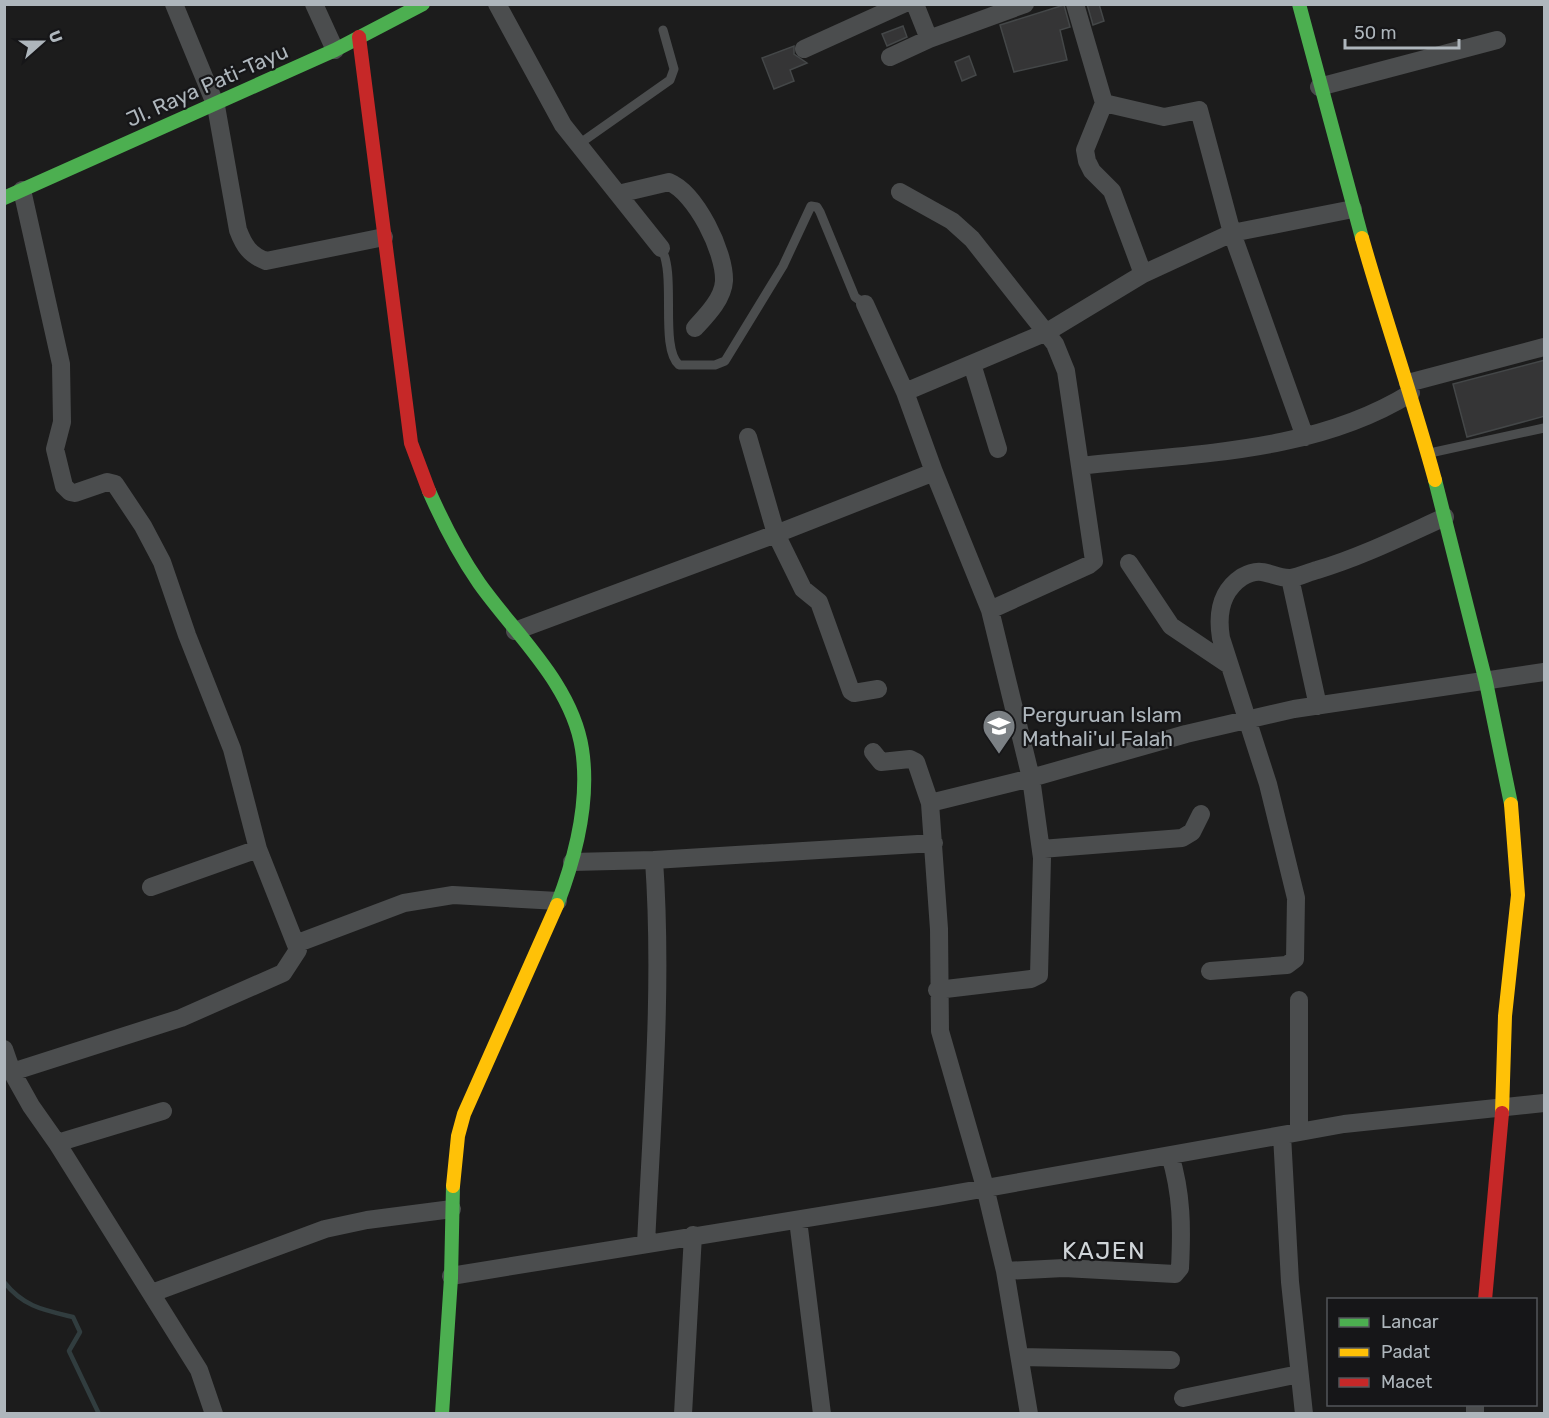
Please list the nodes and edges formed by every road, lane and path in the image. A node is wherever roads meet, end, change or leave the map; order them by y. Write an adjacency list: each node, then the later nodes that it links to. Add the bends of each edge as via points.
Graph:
1 (174, 4): 19 (street)
2 (314, 4): 15 (street)
3 (423, 4): 11 (street, Jl. Raya Pati-Tayu)
4 (497, 4): 20 (street, via 553,109)
5 (903, 4): 14 (street)
6 (915, 4): 12 (street)
7 (1025, 4): 12 (street)
8 (1075, 4): 18 (street)
9 (1299, 4): 17 (street)
10 (663, 30): 20 (lane, via 674,69 670,80)
11 (359, 37): 15 (street, Jl. Raya Pati-Tayu); 27 (street)
12 (929, 39): 16 (street)
13 (1497, 40): 17 (street)
14 (804, 49)
15 (335, 51): 19 (street, Jl. Raya Pati-Tayu)
16 (890, 57)
17 (1319, 87): 25 (street)
18 (1104, 103): 26 (street, via 1164,117 1199,110); 29 (street, via 1085,155 1092,171 1112,191)
19 (216, 106): 21 (street, Jl. Raya Pati-Tayu); 27 (street, via 238,230 243,244 254,256 266,261)
20 (579, 144): 23 (street)
21 (22, 190): 24 (street, Jl. Raya Pati-Tayu); 61 (street, via 61,364 62,422 55,449 64,486 75,493 107,482 115,484 153,544 232,748)
22 (900, 192): 32 (street, via 952,221 972,238)
23 (618, 194): 28 (street); 31 (street, via 669,182 686,192 701,214 718,253 724,281 716,301)
24 (4, 198)
25 (1353, 209): 26 (street); 35 (street)
26 (1232, 233): 29 (street); 39 (street)
27 (384, 237): 49 (street, via 411,443 454,545)
28 (661, 248): 30 (lane, via 668,267 673,354 680,365 725,361 783,266 811,206 818,207 855,297)
29 (1143, 274): 32 (street)
30 (865, 304): 36 (street)
31 (695, 328)
32 (1047, 332): 34 (street); 42 (street, via 1066,371)
33 (1545, 347): 35 (street)
34 (972, 364): 36 (street); 40 (street)
35 (1410, 388): 39 (street, via 1376,413); 41 (street)
36 (905, 392): 43 (street)
37 (1545, 428): 41 (lane)
38 (748, 437): 45 (street)
39 (1305, 437): 42 (street)
40 (998, 450)
41 (1428, 453): 44 (street)
42 (1080, 466): 48 (street, via 1095,557 1092,563)
43 (934, 472): 45 (street); 48 (street)
44 (1445, 517): 47 (street, via 1341,563); 52 (street)
45 (776, 534): 49 (street); 53 (street, via 803,589 819,602 851,692)
46 (1129, 563): 50 (street, via 1171,626)
47 (1290, 578): 50 (street, via 1253,572 1227,591 1219,614); 54 (street)
48 (990, 610): 57 (street)
49 (515, 631): 64 (street, via 552,682 570,713 582,746 583,820)
50 (1229, 665): 55 (street)
51 (1545, 672): 52 (street)
52 (1486, 682): 54 (street); 74 (street, via 1511,800 1518,895 1505,1016)
53 (878, 689)
54 (1318, 706): 55 (street)
55 (1246, 720): 57 (street, via 1097,757); 68 (street, via 1268,784 1296,898 1295,959 1287,965)
56 (873, 752): 58 (street, via 881,762 916,762)
57 (1031, 778): 58 (street); 62 (street)
58 (930, 803): 60 (street)
59 (1201, 814): 62 (street, via 1192,832 1182,838)
60 (934, 843): 63 (street); 69 (street, via 939,929)
61 (258, 849): 65 (street); 67 (street)
62 (1041, 849): 69 (street, via 1039,975)
63 (654, 860): 64 (street); 83 (street, via 657,999)
64 (572, 862): 66 (street)
65 (151, 887)
66 (558, 901): 67 (street, via 453,895 404,903); 80 (street, via 474,1090 458,1136)
67 (298, 943): 72 (street, via 297,955 283,973 181,1018)
68 (1210, 971)
69 (937, 990): 79 (street, via 940,1031)
70 (1299, 1000): 76 (street)
71 (4, 1049): 72 (street)
72 (12, 1072): 77 (street)
73 (1545, 1103): 74 (street)
74 (1502, 1109): 76 (street); 87 (street)
75 (163, 1111): 77 (street)
76 (1291, 1133): 78 (street); 90 (street, via 1290,1282)
77 (57, 1143): 86 (street)
78 (1170, 1155): 79 (street); 84 (street, via 1182,1212 1180,1268 1175,1274 1064,1268)
79 (985, 1187): 81 (street); 84 (street)
80 (452, 1209): 85 (street); 86 (street, via 325,1228)
81 (798, 1220): 82 (street); 95 (street)
82 (693, 1235): 83 (street); 94 (street)
83 (646, 1244): 85 (street)
84 (1005, 1271): 88 (street)
85 (451, 1276): 93 (street)
86 (152, 1293): 92 (street, via 200,1371)
87 (1485, 1298)
88 (1020, 1357): 89 (street); 96 (street)
89 (1171, 1360)
90 (1299, 1374): 91 (street); 97 (street)
91 (1183, 1398)
92 (214, 1413)
93 (442, 1413)
94 (683, 1413)
95 (822, 1413)
96 (1029, 1413)
97 (1304, 1413)

